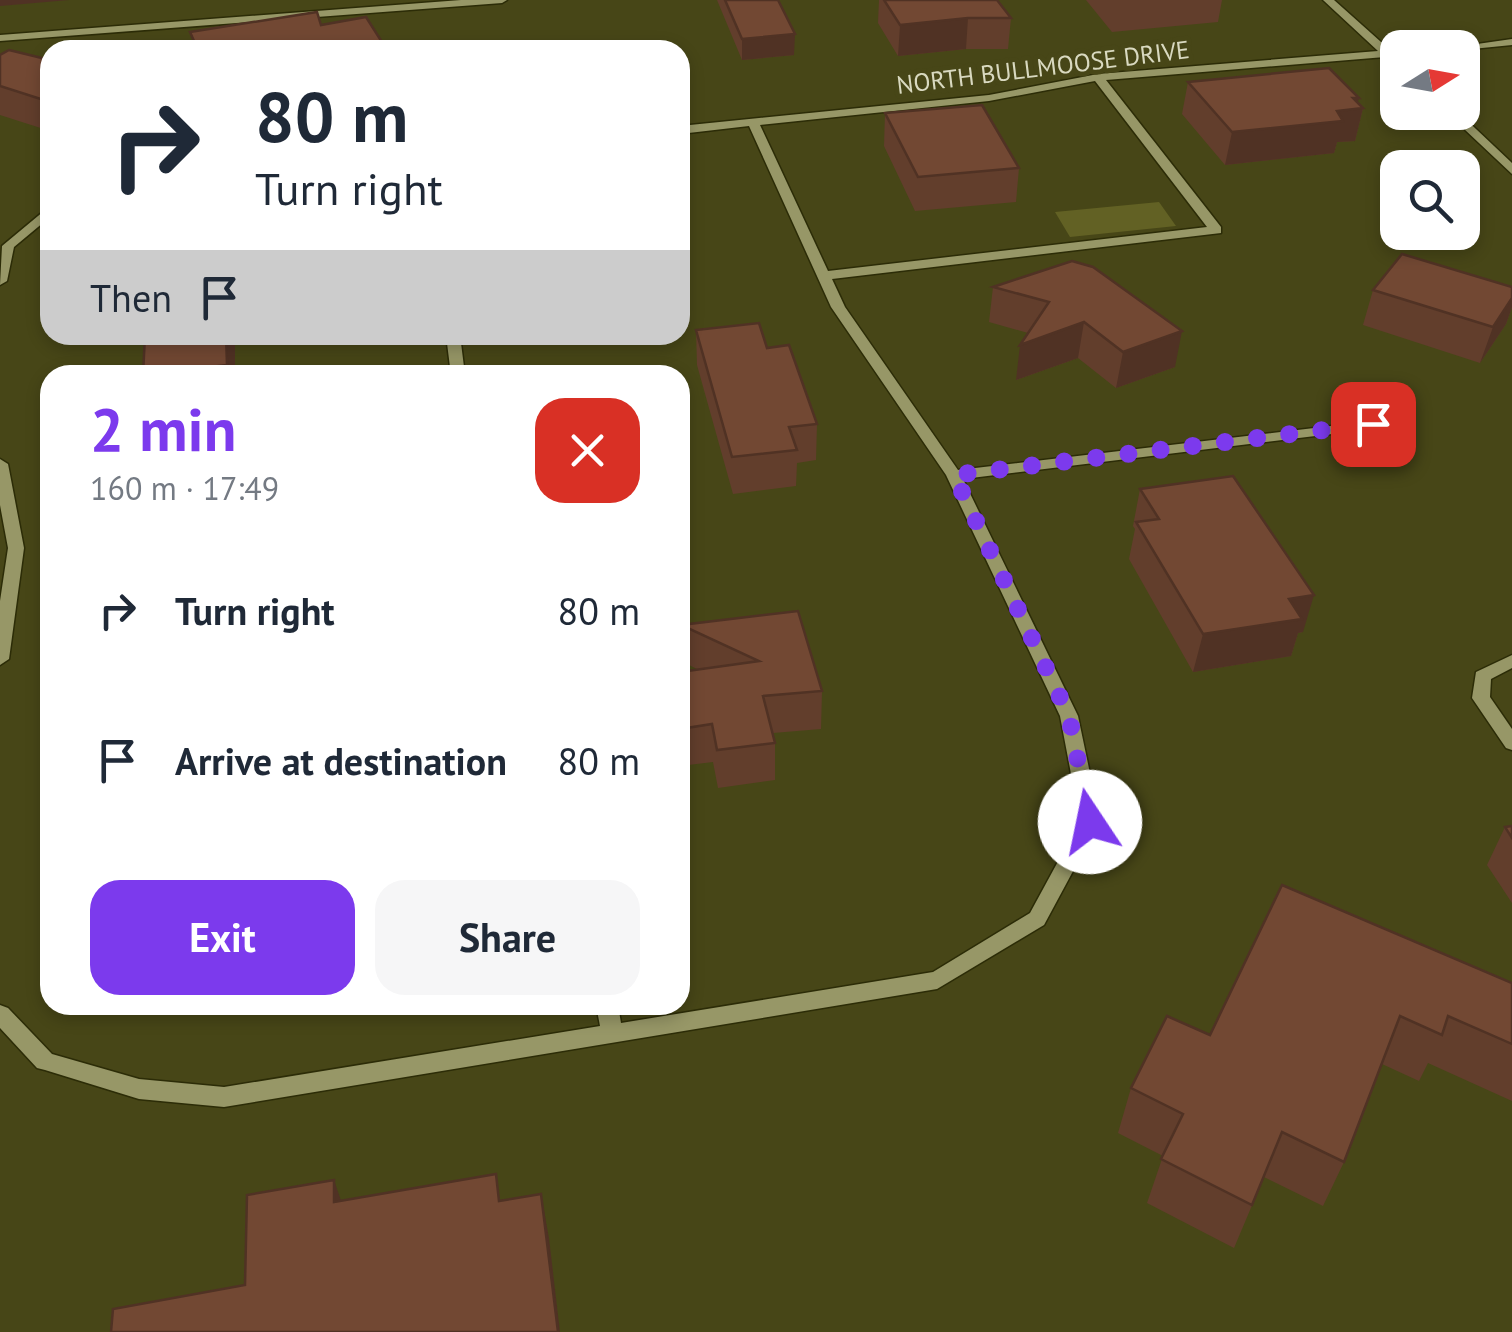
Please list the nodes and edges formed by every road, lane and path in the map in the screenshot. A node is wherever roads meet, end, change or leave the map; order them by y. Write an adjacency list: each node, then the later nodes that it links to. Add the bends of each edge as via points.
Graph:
1 (502, 0): 3 (street)
2 (1328, 0): 5 (street)
3 (0, 38)
4 (1512, 42): 6 (street)
5 (1380, 45)
6 (1480, 45)
7 (1380, 58): 8 (street, NORTH BULLMOOSE DRIVE)
8 (1098, 77): 9 (street, NORTH BULLMOOSE DRIVE, via 989,98); 14 (street, via 1216,230)
9 (754, 125): 10 (street, NORTH BULLMOOSE DRIVE); 14 (street)
10 (690, 129)
11 (1469, 130): 12 (street)
12 (1512, 170)
13 (40, 219): 15 (street, via 8,246)
14 (822, 276): 18 (street)
15 (0, 281)
16 (1373, 424): 18 (street)
17 (0, 464): 19 (street, via 16,548)
18 (954, 475): 24 (street, via 1069,716 1090,822 1037,919 937,980)
19 (0, 659)
20 (1512, 661): 21 (street, via 1482,676 1480,698)
21 (1512, 743)
22 (0, 1014): 24 (street, via 45,1061 139,1089 224,1097)
23 (609, 1015): 24 (street)
24 (612, 1034)

